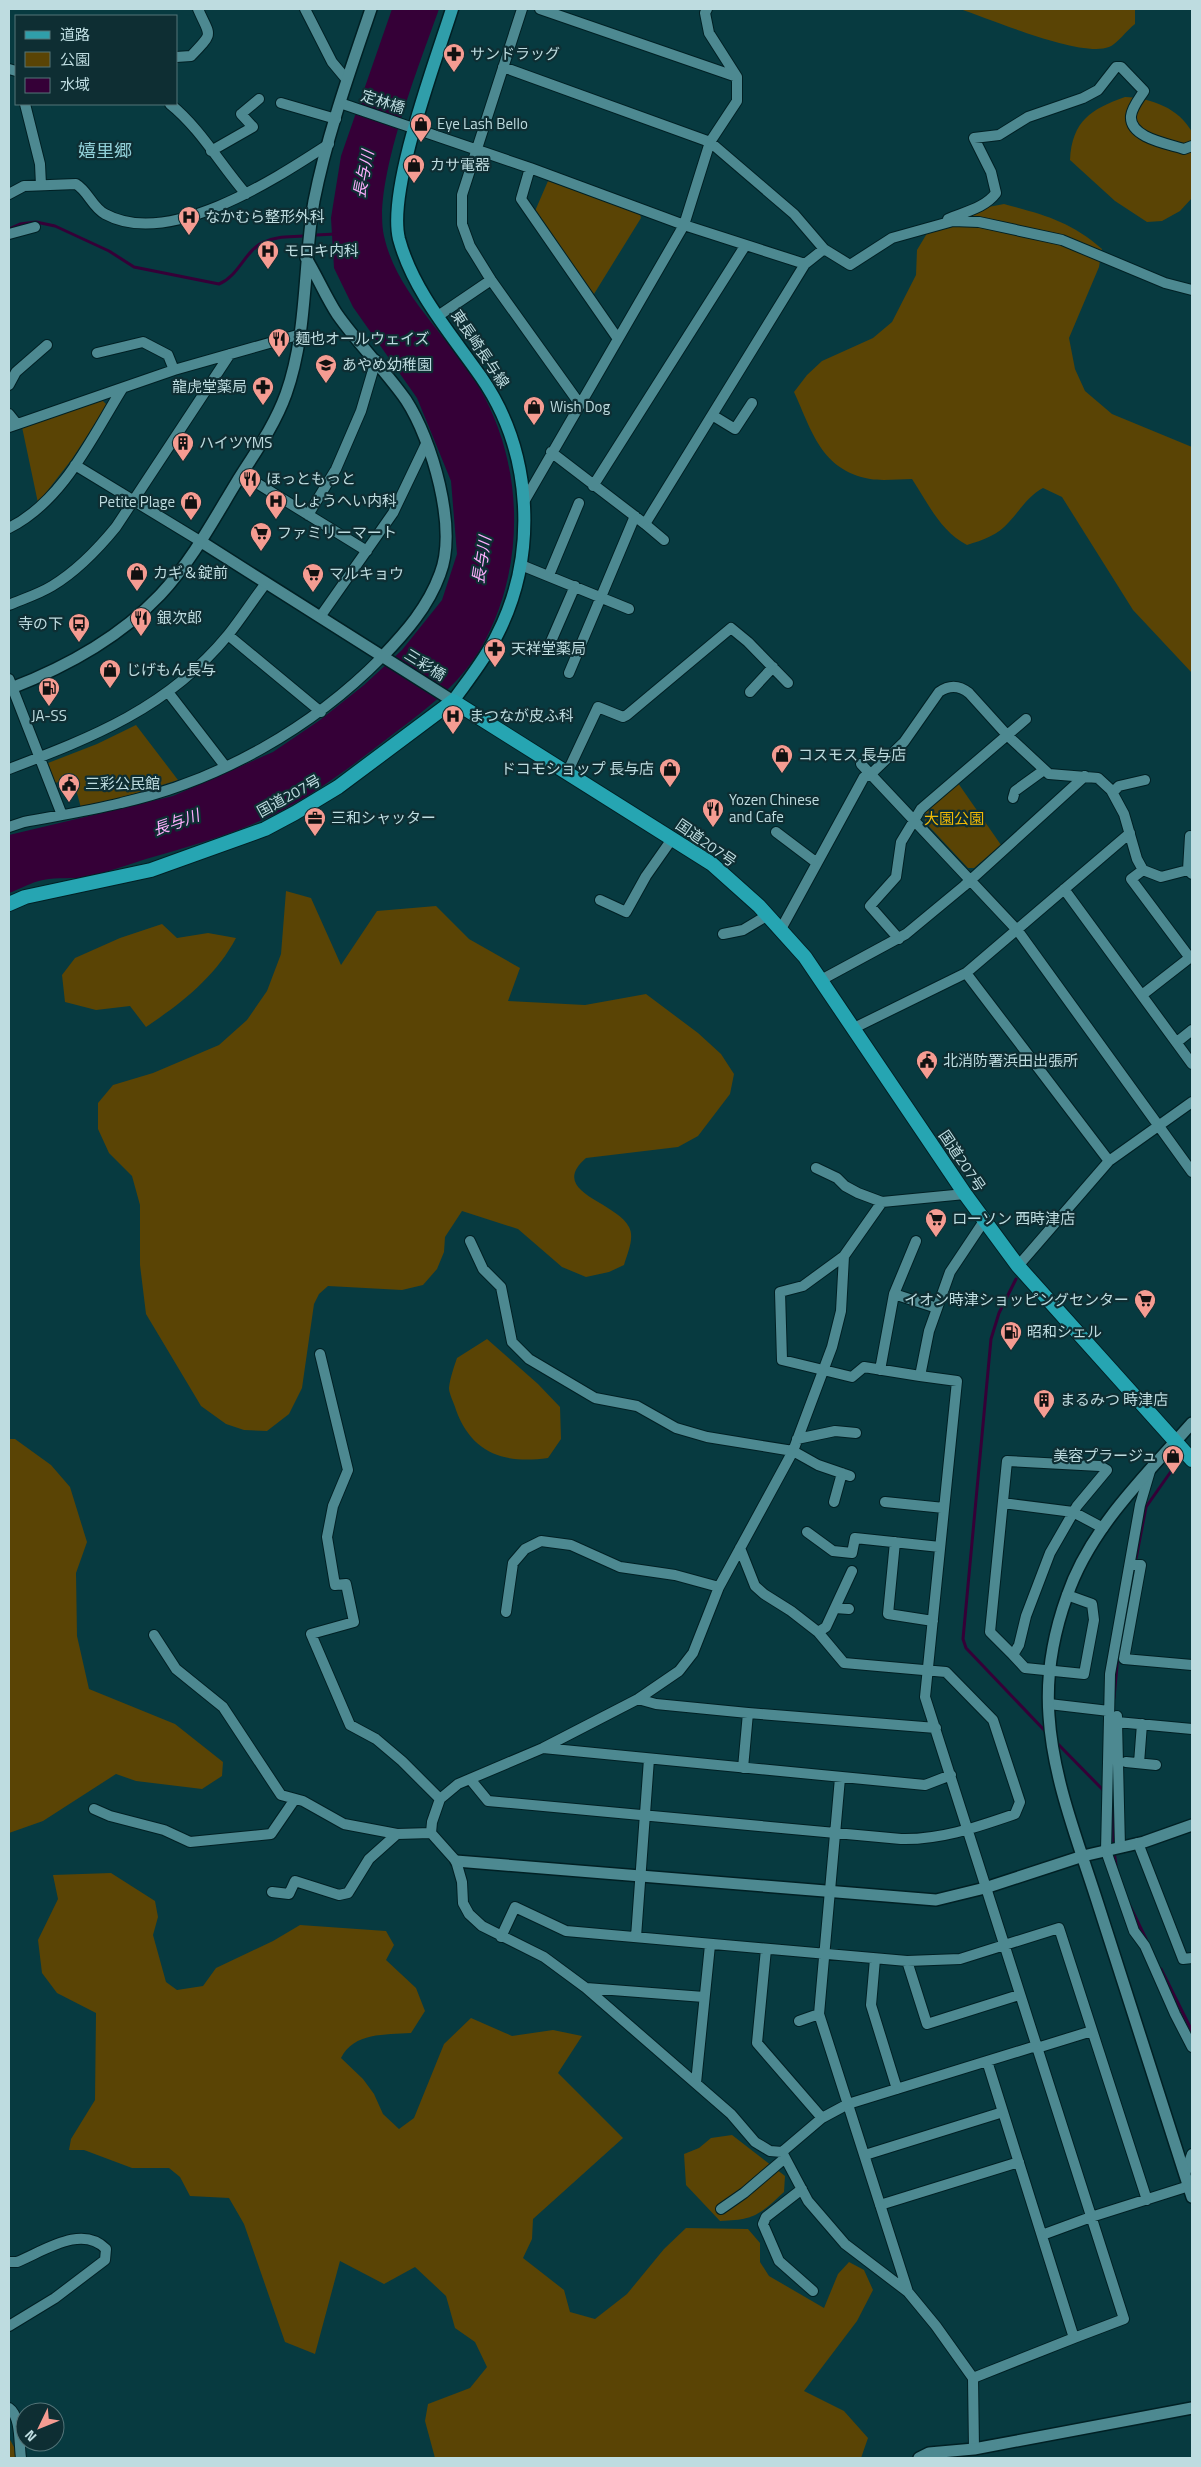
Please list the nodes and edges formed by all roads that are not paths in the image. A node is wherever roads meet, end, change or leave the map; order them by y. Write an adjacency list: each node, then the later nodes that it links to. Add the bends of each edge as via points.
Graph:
1 (198, 9): 8 (street, via 209,29 208,38 192,56)
2 (305, 9): 11 (street, via 332,62)
3 (371, 9): 11 (street)
4 (452, 9): 18 (main road, 東長崎長与線)
5 (522, 9): 9 (street)
6 (540, 9): 10 (street)
7 (707, 9): 10 (street, via 709,33)
8 (178, 57)
9 (503, 67): 19 (street); 23 (street)
10 (737, 77): 19 (street, via 737,101)
11 (347, 80): 16 (street)
12 (259, 99): 22 (street, via 241,114 253,127)
13 (281, 103): 17 (street)
14 (26, 105): 25 (street, via 40,164)
15 (171, 105): 22 (street, via 197,130)
16 (345, 105): 17 (street); 18 (street, 定林橋)
17 (336, 119): 20 (street)
18 (411, 128): 23 (street, 定林橋); 38 (main road, 東長崎長与線, via 398,212 399,237 414,280)
19 (710, 142): 28 (street); 33 (street, via 794,214)
20 (328, 144): 27 (street); 34 (street)
21 (1192, 146): 30 (street, via 1184,149 1144,136 1135,128 1130,118 1132,110 1144,92 1121,67 1116,66 1098,90 1084,98 1028,117 999,136 974,138 991,172 996,193 984,204)
22 (211, 151): 27 (street)
23 (478, 151): 24 (street, 定林橋); 36 (street, via 462,195 462,224 470,246)
24 (530, 168): 28 (street, 定林橋); 40 (street, via 521,199)
25 (41, 185): 26 (street, via 24,186); 27 (street, via 76,184 104,213 134,224 175,221)
26 (9, 194)
27 (246, 194)
28 (684, 225): 32 (street, 定林橋); 40 (street)
29 (35, 227): 31 (street)
30 (931, 228): 33 (street, via 892,238 850,265); 37 (street, via 962,221 1024,230 1062,240)
31 (10, 234)
32 (745, 246): 35 (street, 定林橋); 57 (street)
33 (824, 249): 35 (street)
34 (306, 258): 39 (street); 44 (street, via 337,314)
35 (805, 264): 51 (street)
36 (490, 280): 38 (street); 48 (street)
37 (1192, 290)
38 (438, 316): 58 (main road, 東長崎長与線, via 502,412 516,454)
39 (301, 334): 43 (street); 56 (street, via 286,394 268,433)
40 (618, 339): 48 (street)
41 (47, 345): 46 (street, via 16,372)
42 (97, 352): 45 (street, via 143,342 168,355)
43 (230, 354): 45 (street); 59 (street)
44 (376, 360): 53 (street, via 407,402); 61 (street, via 361,411 339,461)
45 (174, 370): 47 (street)
46 (9, 385)
47 (122, 389): 52 (street); 55 (street)
48 (579, 403): 54 (street)
49 (752, 403): 51 (street, via 736,429)
50 (9, 414): 52 (street)
51 (712, 415): 63 (street)
52 (13, 425)
53 (426, 444): 67 (street, via 393,513); 78 (street, via 441,487 446,531 441,572 426,604)
54 (551, 452): 57 (street); 58 (street)
55 (75, 465): 59 (street); 64 (street, via 27,519)
56 (242, 474): 61 (street); 66 (street)
57 (594, 486): 62 (street)
58 (525, 500): 68 (main road, 東長崎長与線)
59 (133, 501): 66 (street); 73 (street, via 101,545 79,566 52,586)
60 (579, 503): 69 (street)
61 (308, 515): 67 (street)
62 (635, 516): 63 (street); 72 (street)
63 (645, 524): 65 (street)
64 (9, 528)
65 (664, 540)
66 (200, 541): 70 (street, 三彩橋); 82 (street, via 161,594 137,617 84,654)
67 (367, 551): 75 (street)
68 (521, 565): 69 (street); 85 (main road, 東長崎長与線, via 511,604 497,636)
69 (549, 575): 71 (street)
70 (266, 583): 75 (street, 三彩橋); 76 (street)
71 (575, 586): 72 (street); 77 (street)
72 (601, 597): 74 (street); 80 (street)
73 (9, 605)
74 (629, 609)
75 (320, 617): 78 (street, 三彩橋)
76 (228, 635): 83 (street); 86 (street)
77 (549, 646)
78 (384, 658): 85 (street, 三彩橋); 86 (street)
79 (773, 667): 81 (street); 84 (street); 94 (street, via 731,628 627,715 623,717 598,707)
80 (569, 673)
81 (788, 683)
82 (10, 685): 89 (street)
83 (168, 692): 89 (street, via 131,717); 91 (street)
84 (750, 692)
85 (450, 699): 94 (highway, 国道207号); 113 (highway, 国道207号, via 338,787 265,829 151,870 25,896)
86 (321, 712): 91 (street, via 279,739)
87 (1026, 720): 88 (street)
88 (1008, 735): 93 (street); 95 (street, via 969,692 963,688 946,687 939,692 904,742); 101 (street, via 921,809)
89 (41, 757): 92 (street); 100 (street)
90 (861, 764): 95 (street)
91 (225, 766): 100 (street, via 178,786 122,803)
92 (9, 769)
93 (1044, 770): 96 (street, via 1054,776); 99 (street, via 1015,791)
94 (567, 773): 106 (highway, 国道207号)
95 (871, 774): 101 (street); 107 (street, via 864,777)
96 (1085, 776): 98 (street, via 1098,778); 110 (street)
97 (1145, 780): 98 (street, via 1119,786)
98 (1113, 792): 104 (street)
99 (1013, 798)
100 (62, 815): 102 (street)
101 (914, 819): 110 (street); 118 (street, via 901,842 896,877 870,906)
102 (9, 827)
103 (776, 832): 107 (street)
104 (1130, 833): 108 (street); 111 (street)
105 (1190, 836): 109 (street)
106 (672, 839): 112 (street, via 626,912); 114 (highway, 国道207号, via 712,864)
107 (817, 863): 115 (street)
108 (1143, 870): 109 (street, via 1161,877); 119 (street, via 1131,879)
109 (1190, 872)
110 (971, 879): 116 (street); 118 (street)
111 (1064, 890): 116 (street); 122 (street)
112 (600, 900)
113 (9, 904)
114 (768, 915): 115 (highway, 国道207号); 117 (street, via 743,930)
115 (782, 929): 121 (highway, 国道207号)
116 (1018, 931): 120 (street); 128 (street)
117 (723, 934)
118 (899, 939): 121 (street)
119 (1191, 957): 122 (street)
120 (966, 973): 123 (street); 129 (street)
121 (821, 980): 123 (highway, 国道207号)
122 (1142, 995): 125 (street)
123 (852, 1029): 132 (highway, 国道207号)
124 (1192, 1030): 125 (street)
125 (1177, 1042): 126 (street)
126 (1192, 1064)
127 (1192, 1102): 128 (street)
128 (1159, 1126): 129 (street); 131 (street)
129 (1109, 1161): 138 (street)
130 (816, 1168): 133 (street, via 837,1178 844,1186)
131 (1192, 1172)
132 (965, 1194): 133 (street); 134 (highway, 国道207号)
133 (882, 1202): 137 (street)
134 (984, 1221): 138 (highway, 国道207号); 140 (street, via 950,1272)
135 (470, 1241): 149 (street, via 483,1269 501,1287 512,1342 529,1359 595,1398 637,1406 676,1428 707,1437)
136 (916, 1241): 139 (street)
137 (844, 1256): 143 (street, via 841,1311); 143 (street, via 803,1286 780,1292 782,1360)
138 (1018, 1266): 148 (highway, 国道207号)
139 (894, 1294): 140 (street); 142 (street)
140 (937, 1308): 144 (street)
141 (320, 1354): 193 (street, via 348,1470 333,1506 327,1537 335,1585 346,1584 354,1622 311,1634 350,1725 376,1739)
142 (880, 1370): 143 (street, via 864,1367 852,1378); 144 (street)
143 (823, 1372): 147 (street)
144 (920, 1376): 155 (street, via 957,1381)
145 (1192, 1423): 148 (street)
146 (856, 1433): 147 (street, via 835,1431)
147 (797, 1439): 149 (street)
148 (1176, 1442): 150 (highway, 国道207号); 151 (street)
149 (793, 1451): 152 (street, via 818,1465 846,1474); 161 (street)
150 (1192, 1460)
151 (1150, 1471): 157 (street); 162 (street, via 1140,1505)
152 (834, 1502)
153 (885, 1502): 155 (street)
154 (1003, 1503): 156 (street); 156 (street, via 1007,1460 1100,1466 1106,1470); 172 (street, via 990,1632)
155 (944, 1508): 160 (street)
156 (1073, 1512): 157 (street); 172 (street, via 1050,1553)
157 (1103, 1528): 165 (street)
158 (806, 1532): 159 (street, via 833,1551 852,1553 855,1538)
159 (896, 1542): 160 (street); 169 (street, via 888,1614)
160 (940, 1547): 169 (street)
161 (740, 1548): 164 (street); 170 (street, via 756,1586)
162 (1131, 1565): 173 (street, via 1140,1565 1124,1659); 179 (street, via 1112,1659)
163 (852, 1571): 166 (street)
164 (719, 1587): 168 (street, via 675,1575 620,1567 571,1545 541,1541 524,1549 513,1563); 176 (street, via 693,1653 679,1671)
165 (1067, 1594): 175 (street, via 1055,1634); 175 (street, via 1092,1604 1094,1620 1084,1674)
166 (835, 1608): 167 (street); 170 (street, via 826,1627)
167 (849, 1609)
168 (506, 1612)
169 (933, 1621): 174 (street)
170 (818, 1632): 174 (street, via 844,1663)
171 (154, 1635): 192 (street, via 176,1670 223,1707 277,1790)
172 (1013, 1655): 175 (street, via 1025,1668)
173 (1192, 1665)
174 (928, 1671): 181 (street, via 926,1697); 197 (street, via 946,1672 993,1720 1020,1802 1015,1814)
175 (1050, 1672): 177 (street)
176 (638, 1699): 178 (street, via 656,1704); 183 (street)
177 (1049, 1704): 179 (street); 204 (street, via 1056,1766)
178 (748, 1713): 181 (street); 188 (street)
179 (1113, 1716): 180 (street); 202 (street); 203 (street)
180 (1142, 1724): 182 (street); 186 (street)
181 (936, 1728): 189 (street)
182 (1192, 1729)
183 (543, 1748): 184 (street); 191 (street)
184 (649, 1759): 188 (street); 195 (street)
185 (1126, 1762): 186 (street)
186 (1139, 1763): 187 (street)
187 (1156, 1765)
188 (744, 1768): 190 (street)
189 (951, 1775): 190 (street, via 925,1785); 197 (street)
190 (840, 1778): 198 (street)
191 (470, 1779): 193 (street); 195 (street, via 488,1801)
192 (295, 1799): 194 (street, via 271,1834 190,1842 164,1830 110,1816); 200 (street, via 344,1824)
193 (440, 1799): 199 (street)
194 (94, 1808)
195 (645, 1816): 198 (street); 206 (street)
196 (1192, 1825): 201 (street)
197 (970, 1830): 198 (street, via 921,1840); 207 (street)
198 (835, 1832): 209 (street)
199 (431, 1833): 200 (street); 205 (street)
200 (397, 1834): 208 (street, via 369,1859 348,1893 339,1896 295,1881 289,1894)
201 (1138, 1843): 202 (street); 216 (street, via 1183,1959)
202 (1120, 1847): 203 (street)
203 (1106, 1851): 204 (street); 226 (street, via 1134,1932 1145,1946)
204 (1083, 1856): 207 (street); 237 (street)
205 (456, 1861): 206 (street); 210 (street, via 463,1903 469,1914 482,1926)
206 (640, 1875): 209 (street); 211 (street)
207 (985, 1888): 209 (street, via 936,1900); 213 (street)
208 (272, 1892)
209 (829, 1892): 215 (street)
210 (501, 1936): 211 (street, via 515,1907 566,1931); 219 (street, via 544,1957)
211 (636, 1938): 212 (street)
212 (710, 1945): 214 (street); 221 (street)
213 (1004, 1946): 218 (street, via 960,1959); 220 (street); 224 (street, via 1059,1928)
214 (766, 1949): 215 (street); 232 (street, via 757,2042)
215 (823, 1953): 217 (street); 222 (street)
216 (1192, 1958)
217 (875, 1959): 218 (street); 229 (street, via 870,2006)
218 (907, 1962): 220 (street, via 927,2024)
219 (586, 1988): 221 (street); 228 (street)
220 (1020, 1995): 225 (street)
221 (704, 1997): 228 (street)
222 (819, 2014): 223 (street); 230 (street)
223 (800, 2022)
224 (1092, 2031): 225 (street); 240 (street)
225 (1037, 2047): 227 (street); 243 (street)
226 (1192, 2047)
227 (987, 2061): 229 (street); 231 (street)
228 (696, 2083): 234 (street, via 732,2114 755,2142)
229 (897, 2089): 230 (street)
230 (848, 2104): 232 (street); 235 (street)
231 (1003, 2112): 235 (street); 236 (street)
232 (822, 2118): 234 (street)
233 (1192, 2154): 237 (street)
234 (783, 2155): 238 (street); 242 (street, via 744,2193)
235 (865, 2155): 241 (street)
236 (1019, 2162): 241 (street); 244 (street)
237 (1184, 2174): 239 (street)
238 (802, 2189): 246 (street, via 766,2217 764,2224 779,2261); 247 (street, via 808,2202 845,2244)
239 (1190, 2192): 240 (street)
240 (1147, 2200): 243 (street)
241 (880, 2205): 247 (street)
242 (721, 2210)
243 (1091, 2217): 244 (street); 249 (street, via 1124,2319)
244 (1042, 2235): 249 (street)
245 (9, 2262): 248 (street, via 17,2262 75,2238 92,2238 106,2249 105,2260 95,2268 55,2298)
246 (813, 2291)
247 (908, 2292): 250 (street)
248 (9, 2326)
249 (1074, 2338): 250 (street)
250 (973, 2378): 253 (street)
251 (9, 2408): 255 (street, via 17,2423)
252 (1192, 2408): 253 (street)
253 (974, 2449): 254 (street)
254 (958, 2455): 256 (street, via 929,2453)
255 (21, 2458)
256 (919, 2458)

